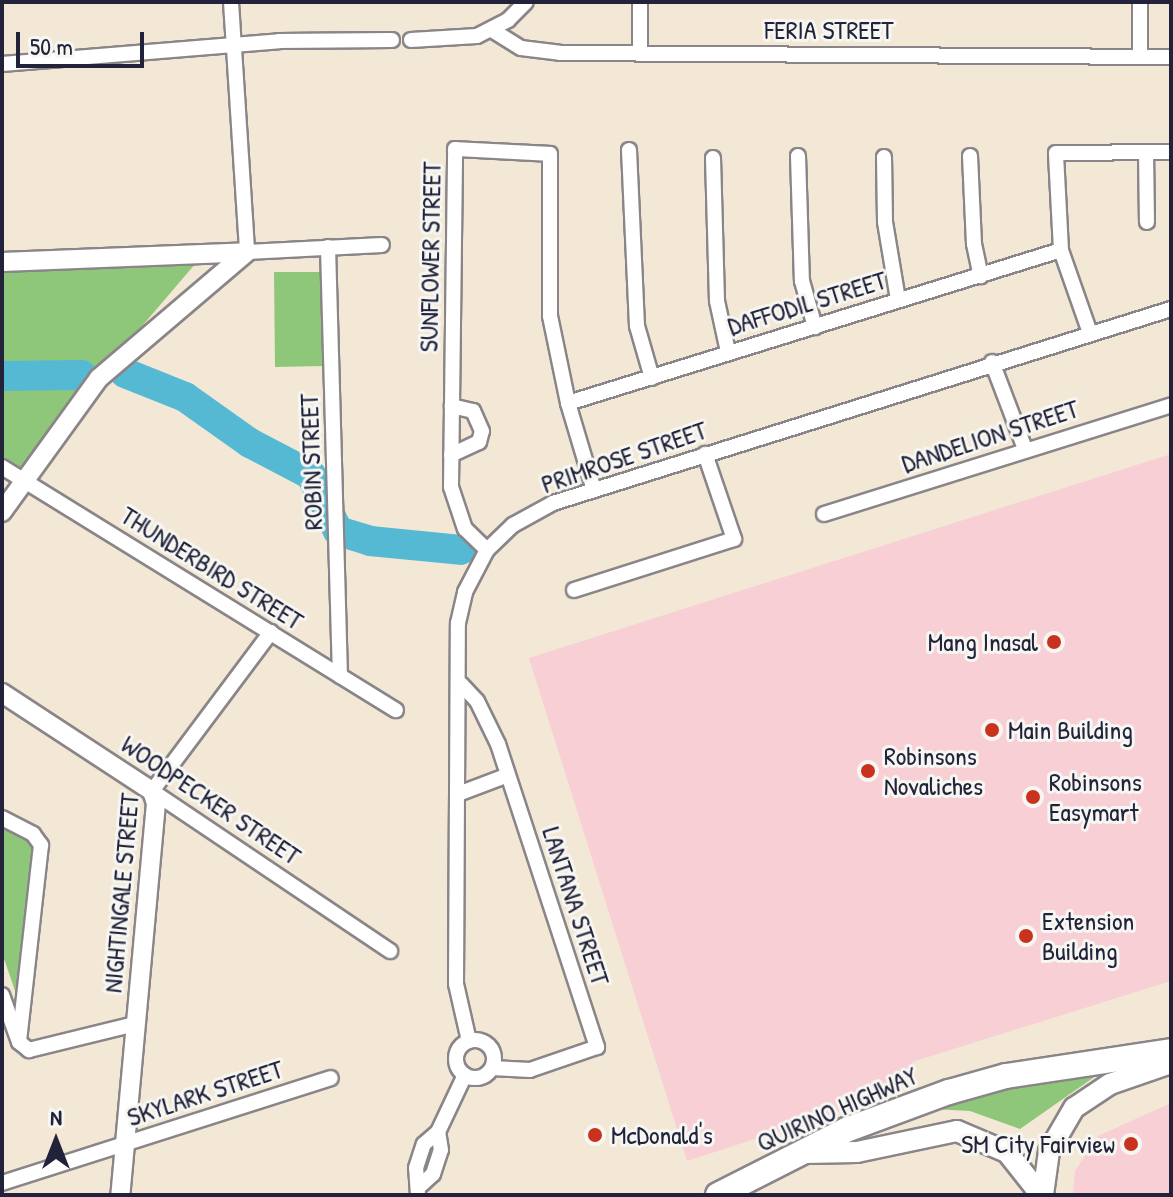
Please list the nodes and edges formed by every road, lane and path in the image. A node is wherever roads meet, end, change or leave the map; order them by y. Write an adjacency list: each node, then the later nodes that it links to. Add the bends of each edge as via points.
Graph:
1 (231, 2): 8 (street)
2 (526, 2): 5 (street)
3 (640, 2): 9 (street)
4 (1140, 2): 10 (street)
5 (492, 30): 7 (street, via 462,40); 9 (street, FERIA STREET, via 540,52)
6 (392, 40): 8 (street)
7 (411, 40)
8 (235, 44): 12 (street); 24 (street)
9 (640, 53): 10 (street, FERIA STREET)
10 (1140, 57): 11 (street, FERIA STREET)
11 (1171, 57)
12 (2, 64)
13 (629, 150): 33 (street, via 637,326)
14 (1146, 152): 15 (street); 20 (street); 23 (street, via 1056,153)
15 (1171, 152)
16 (798, 156): 29 (street, via 802,281)
17 (970, 156): 26 (street, via 974,244)
18 (884, 157): 27 (street, via 885,222)
19 (713, 158): 31 (street, via 715,273)
20 (1147, 222)
21 (382, 245): 22 (street)
22 (328, 247): 24 (street); 48 (street, ROBIN STREET)
23 (1061, 250): 26 (street, DAFFODIL STREET); 30 (street)
24 (247, 252): 25 (street); 41 (street, via 99,378)
25 (2, 262)
26 (981, 276): 27 (street, DAFFODIL STREET)
27 (898, 300): 29 (street, DAFFODIL STREET)
28 (1171, 309): 30 (street, PRIMROSE STREET)
29 (815, 327): 31 (street, DAFFODIL STREET)
30 (1090, 333): 32 (street, PRIMROSE STREET)
31 (728, 352): 33 (street, DAFFODIL STREET)
32 (992, 362): 37 (street); 38 (street, PRIMROSE STREET)
33 (652, 378): 34 (street, DAFFODIL STREET)
34 (568, 403): 36 (street, SUNFLOWER STREET, via 550,316 550,154 455,149); 42 (street, SUNFLOWER STREET)
35 (1171, 405): 37 (street, DANDELION STREET)
36 (452, 406): 39 (street, SUNFLOWER STREET); 39 (street, via 473,411 482,431 479,442)
37 (1025, 449): 44 (street, DANDELION STREET)
38 (705, 454): 42 (street, PRIMROSE STREET); 46 (street, via 734,539)
39 (451, 455): 45 (street, SUNFLOWER STREET, via 455,511)
40 (2, 467): 41 (street, THUNDERBIRD STREET)
41 (32, 475): 43 (street); 47 (street, THUNDERBIRD STREET)
42 (594, 490): 45 (street, PRIMROSE STREET, via 553,503 513,525)
43 (2, 512)
44 (824, 514)
45 (487, 550): 49 (street, PRIMROSE STREET, via 465,592 458,623)
46 (574, 590)
47 (271, 632): 48 (street, THUNDERBIRD STREET); 53 (street, NIGHTINGALE STREET)
48 (340, 676): 51 (street, THUNDERBIRD STREET)
49 (461, 684): 52 (street, LANTANA STREET, via 477,701); 54 (street, PRIMROSE STREET)
50 (2, 693): 53 (street, WOODPECKER STREET)
51 (396, 710)
52 (508, 775): 54 (street); 63 (street, LANTANA STREET, via 597,1047 530,1070)
53 (152, 791): 56 (street, WOODPECKER STREET); 58 (street, NIGHTINGALE STREET, via 158,813)
54 (458, 794): 59 (street, PRIMROSE STREET, via 456,984)
55 (2, 818): 60 (street, via 33,834 41,845)
56 (390, 951)
57 (2, 995): 60 (street)
58 (135, 1024): 60 (street, via 39,1052); 66 (street, NIGHTINGALE STREET)
59 (469, 1041): 63 (street, via 490,1046); 64 (street, PRIMROSE STREET, via 456,1060)
60 (19, 1042)
61 (1171, 1051): 67 (main road, QUIRINO HIGHWAY, via 963,1088 884,1114)
62 (1171, 1063): 72 (main road, via 1110,1084 1074,1108 1049,1151)
63 (492, 1068): 64 (street, via 480,1077)
64 (465, 1075): 69 (street, PRIMROSE STREET, via 438,1132 420,1154)
65 (331, 1078): 66 (street, SKYLARK STREET)
66 (121, 1145): 68 (street, SKYLARK STREET); 71 (street, NIGHTINGALE STREET)
67 (796, 1154): 70 (main road, QUIRINO HIGHWAY); 72 (main road, via 857,1152 957,1131 1007,1152)
68 (2, 1183)
69 (419, 1191)
70 (726, 1193)
71 (120, 1195)
72 (1042, 1195)

